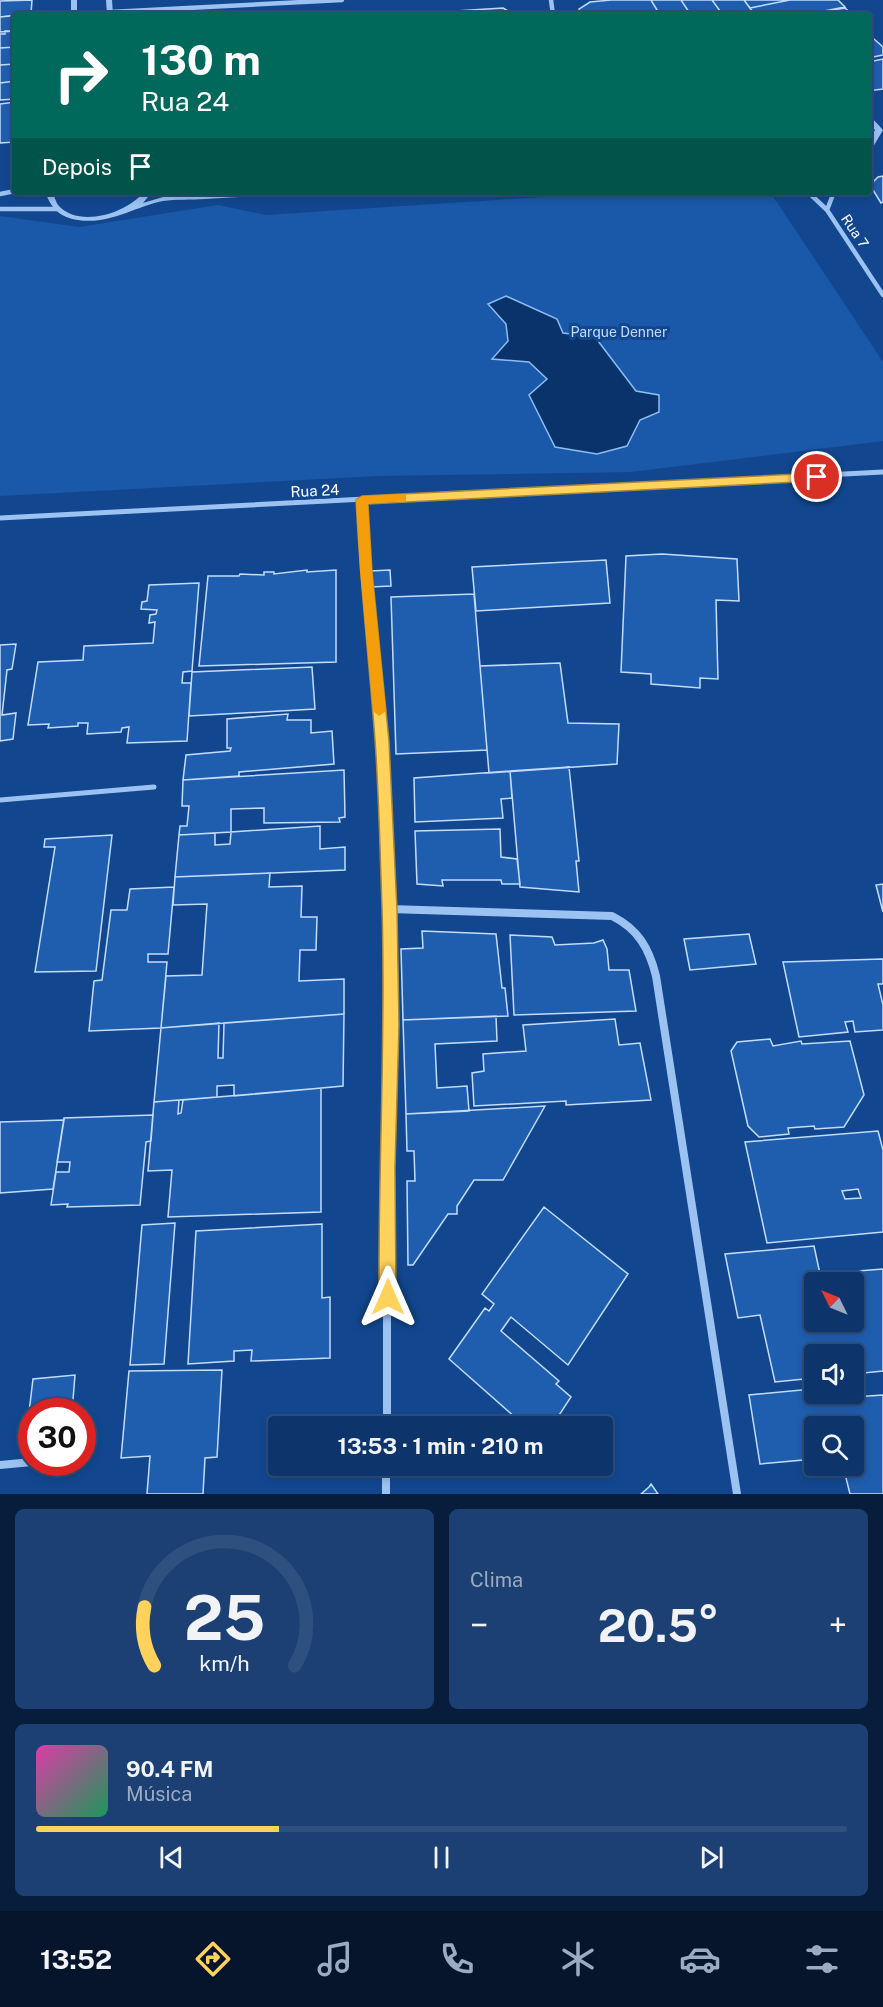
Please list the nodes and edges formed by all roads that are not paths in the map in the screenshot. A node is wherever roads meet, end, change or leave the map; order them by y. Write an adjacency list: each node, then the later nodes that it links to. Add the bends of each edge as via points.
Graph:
1 (342, 0): 2 (street)
2 (143, 12)
3 (872, 122): 4 (street, via 879,130)
4 (872, 141)
5 (49, 195): 12 (street)
6 (146, 195): 10 (street)
7 (237, 195): 10 (street, via 163,199)
8 (811, 195): 13 (street, Rua 7)
9 (833, 195): 13 (street, Rua 7)
10 (134, 208): 12 (street, via 85,219)
11 (0, 209): 12 (street)
12 (57, 210)
13 (827, 210): 14 (street, Rua 7)
14 (883, 295)
15 (883, 472): 16 (street, Rua 24)
16 (362, 500): 17 (street, Rua 24); 20 (street, via 382,741)
17 (0, 518)
18 (154, 787): 19 (street)
19 (0, 800)
20 (389, 909): 21 (street, via 392,1025 387,1168); 26 (street, via 612,916 636,930 646,945 656,976)
21 (387, 1416)
22 (18, 1463): 23 (street)
23 (0, 1465)
24 (386, 1476): 25 (street)
25 (386, 1494)
26 (737, 1494)

